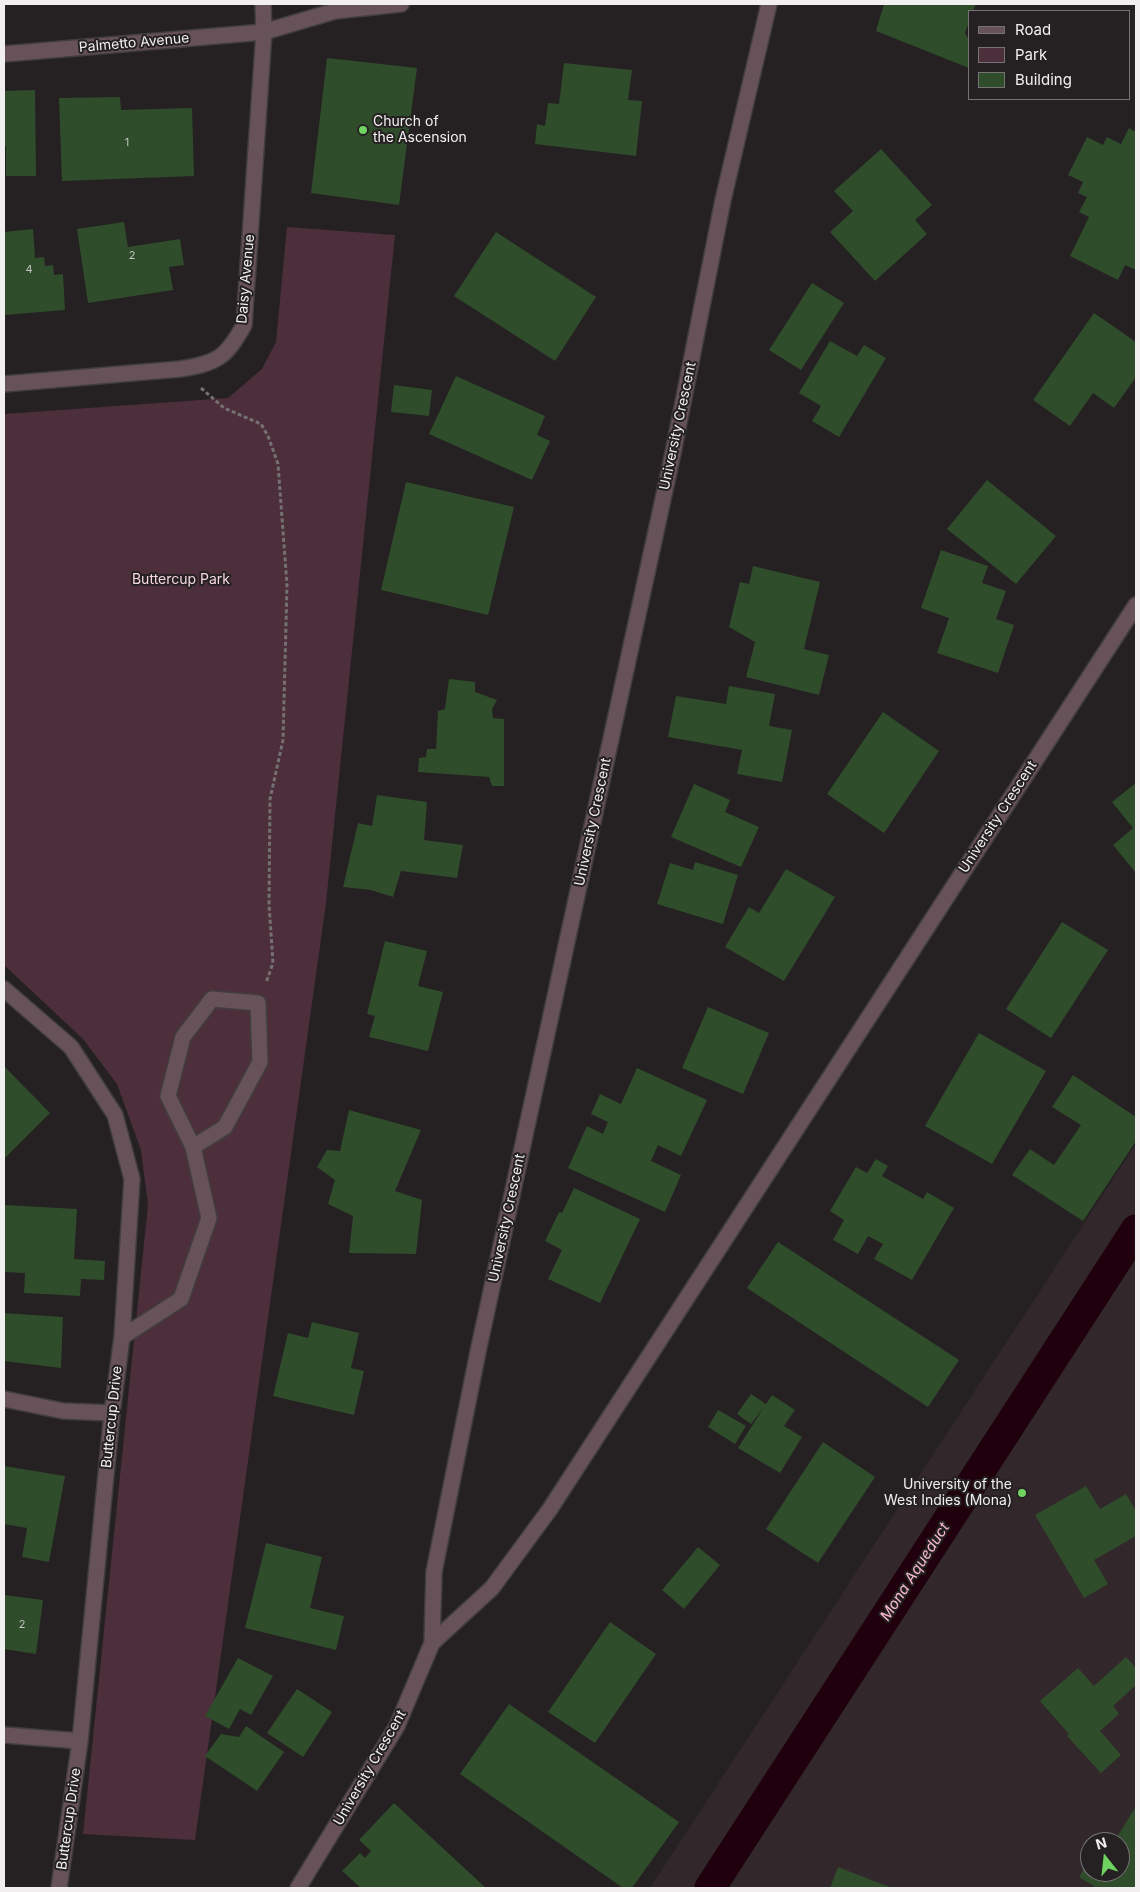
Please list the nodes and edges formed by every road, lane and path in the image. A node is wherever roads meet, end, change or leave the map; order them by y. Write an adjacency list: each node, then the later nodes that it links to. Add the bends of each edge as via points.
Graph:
1 (263, 4): 4 (street, Daisy Avenue)
2 (400, 4): 4 (street, Palmetto Avenue, via 336,11)
3 (770, 4): 15 (street, University Crescent, via 723,200 671,463 479,1347 434,1572)
4 (264, 32): 5 (street, Palmetto Avenue); 6 (street, Daisy Avenue, via 244,325 222,356 202,365)
5 (4, 54)
6 (180, 369): 7 (street, Daisy Avenue); 10 (path, via 224,408 261,424 278,464 287,585 284,730 270,799 269,904 273,963)
7 (4, 384)
8 (1136, 604): 15 (street, University Crescent, via 550,1509 492,1588)
9 (4, 989): 12 (street, Buttercup Drive, via 71,1047 116,1115 132,1180)
10 (258, 1003): 11 (street, via 260,1062 225,1127); 11 (street, via 212,999 183,1037 168,1096)
11 (193, 1148): 12 (street, via 209,1218 181,1299)
12 (122, 1337): 14 (street, Buttercup Drive)
13 (4, 1399): 14 (street, via 63,1411)
14 (112, 1413): 17 (street, Buttercup Drive)
15 (432, 1642): 19 (street, University Crescent, via 398,1726)
16 (4, 1735): 17 (street)
17 (80, 1741): 18 (street, Buttercup Drive)
18 (59, 1888)
19 (298, 1888)

